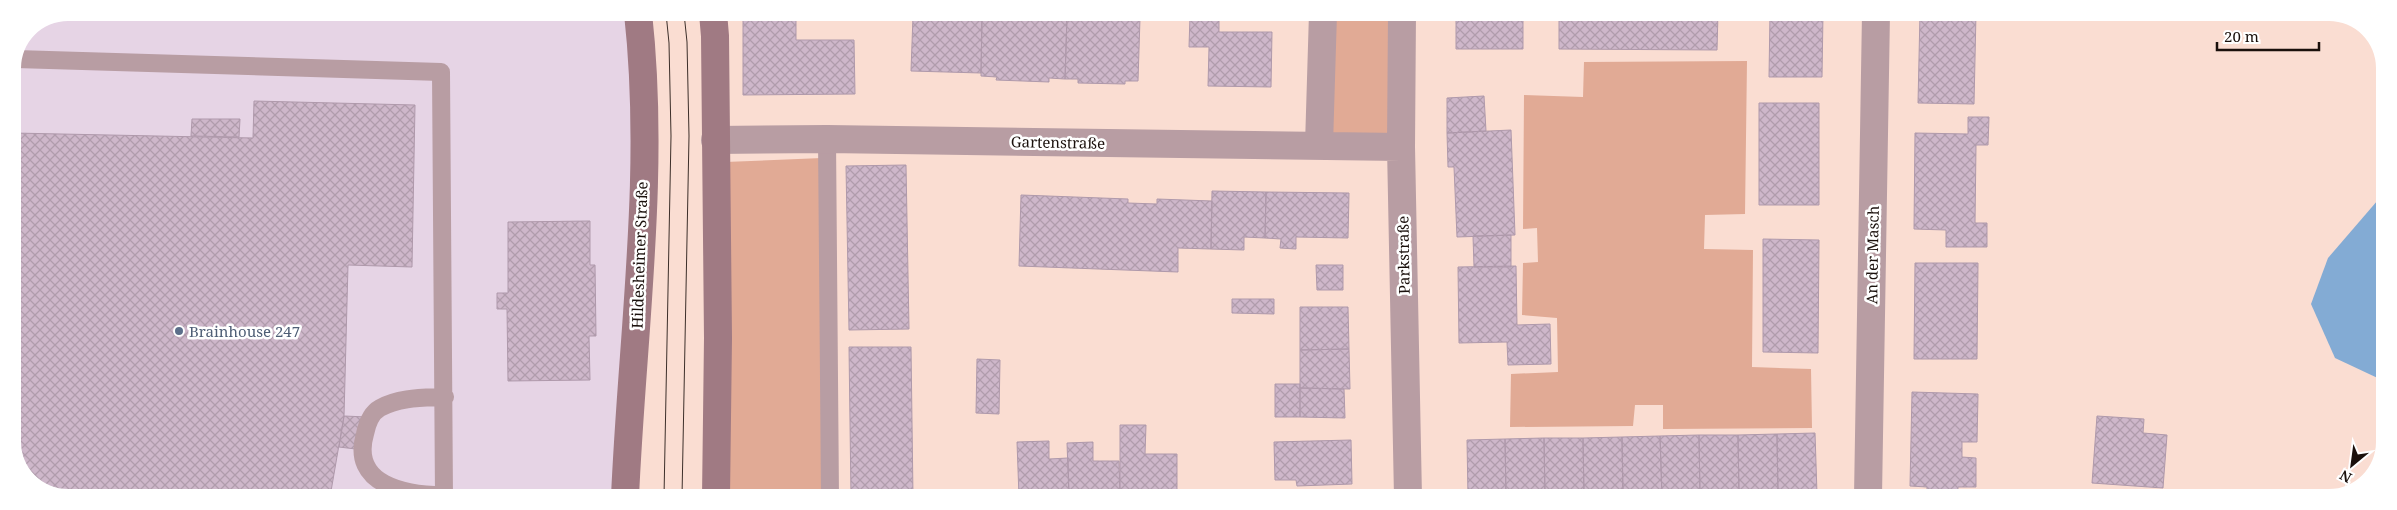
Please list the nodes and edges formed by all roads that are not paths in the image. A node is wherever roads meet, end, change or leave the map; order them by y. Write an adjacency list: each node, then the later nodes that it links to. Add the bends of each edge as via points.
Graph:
1 (639, 21): 14 (main road, Hildesheimer Straße, via 643,64 642,227)
2 (713, 21): 8 (main road)
3 (1323, 21): 9 (street)
4 (1402, 21): 10 (street, Parkstraße)
5 (1876, 21): 18 (street, An der Masch)
6 (22, 59): 11 (lane, via 441,72)
7 (827, 139): 8 (street, Gartenstraße); 9 (street, Gartenstraße); 16 (lane)
8 (715, 140): 15 (main road)
9 (1319, 145): 10 (street, Gartenstraße)
10 (1401, 147): 17 (street, Parkstraße)
11 (445, 397): 12 (lane, via 399,401 378,409 368,420 362,445 366,466 378,480); 13 (lane)
12 (394, 489)
13 (444, 489)
14 (626, 489)
15 (716, 489)
16 (830, 489)
17 (1408, 489)
18 (1868, 489)

